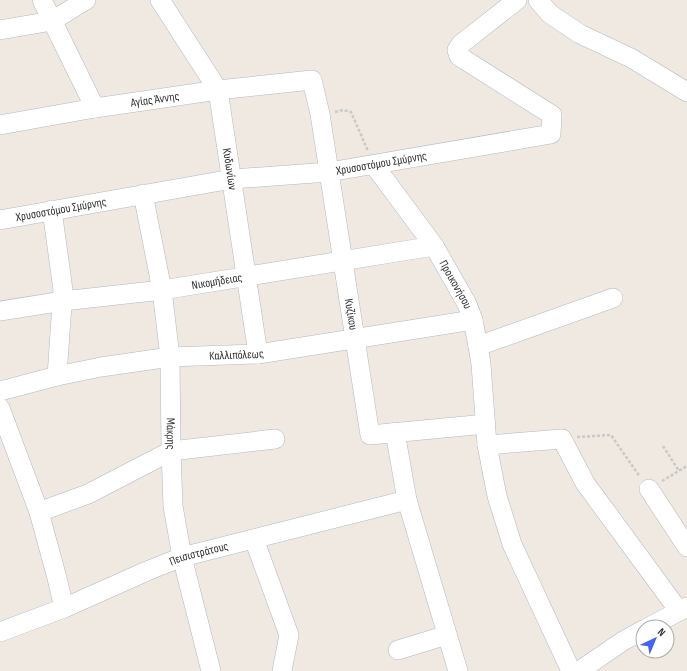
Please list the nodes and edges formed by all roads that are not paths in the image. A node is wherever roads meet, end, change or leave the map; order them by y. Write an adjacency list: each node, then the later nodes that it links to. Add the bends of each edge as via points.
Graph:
1 (42, 0): 6 (street)
2 (86, 0): 6 (street)
3 (160, 0): 9 (street, Κυδωνίων)
4 (517, 0): 13 (street, Χρυσοστόμου Σμύρνης, via 460,44 457,50 459,56 552,115 551,134)
5 (538, 0): 10 (street, via 550,14 580,34 631,58)
6 (52, 21): 7 (street); 11 (street)
7 (0, 30)
8 (312, 80): 9 (street, Αγίας Άννης); 14 (street, Κυζίκου)
9 (218, 90): 11 (street, Αγίας Άννης); 15 (street, Κυδωνίων)
10 (687, 92)
11 (95, 108): 12 (street, Αγίας Άννης)
12 (0, 125)
13 (374, 164): 14 (street, Χρυσοστόμου Σμύρνης); 19 (street, Προικονήσου)
14 (329, 172): 15 (street, Χρυσοστόμου Σμύρνης); 20 (street, Κυζίκου)
15 (232, 179): 16 (street, Χρυσοστόμου Σμύρνης); 21 (street, Κυδωνίων)
16 (144, 194): 17 (street, Χρυσοστόμου Σμύρνης); 22 (street, Μάκρης)
17 (52, 210): 18 (street, Χρυσοστόμου Σμύρνης); 24 (street, via 63,279)
18 (0, 220)
19 (434, 246): 20 (street, Νικομήδειας); 26 (street, Προικονήσου, via 467,304)
20 (343, 260): 21 (street, Νικομήδειας); 27 (street, Κυζίκου)
21 (246, 276): 22 (street, Νικομήδειας); 29 (street, Κυδωνίων)
22 (162, 290): 24 (street, Νικομήδειας); 30 (street, Μάκρης)
23 (613, 298): 28 (street)
24 (63, 300): 25 (street, Νικομήδειας); 31 (street)
25 (0, 311)
26 (473, 320): 27 (street, Καλλιπόλεως); 28 (street, Προικονήσου)
27 (356, 339): 29 (street, Καλλιπόλεως); 35 (street, Κυζίκου, via 370,435)
28 (478, 346): 34 (street, Προικονήσου)
29 (258, 354): 30 (street, Καλλιπόλεως)
30 (170, 357): 31 (street, Καλλιπόλεως); 38 (street, Μάκρης)
31 (57, 376): 32 (street, Καλλιπόλεως)
32 (0, 391)
33 (0, 408): 41 (street)
34 (486, 424): 35 (street, Κυζίκου); 37 (street, Προικονήσου)
35 (395, 432): 40 (street)
36 (275, 439): 38 (street)
37 (487, 444): 46 (street, via 562,439 585,483); 55 (street, Προικονήσου, via 497,496 512,544)
38 (170, 451): 41 (street, via 88,494); 44 (street, Μάκρης, via 173,506)
39 (649, 489): 43 (street)
40 (407, 500): 42 (street, Πεισιστράτους); 50 (street)
41 (39, 512): 45 (street)
42 (254, 539): 44 (street, Πεισιστράτους); 53 (street, via 289,635)
43 (687, 547)
44 (182, 557): 45 (street, Πεισιστράτους); 52 (street, Μάκρης)
45 (64, 608): 48 (street, Πεισιστράτους)
46 (683, 609): 47 (street)
47 (664, 619)
48 (0, 632)
49 (635, 634): 56 (street)
50 (447, 635): 51 (street); 54 (street)
51 (398, 650)
52 (211, 671)
53 (282, 671)
54 (458, 671)
55 (571, 671)
56 (579, 671)

